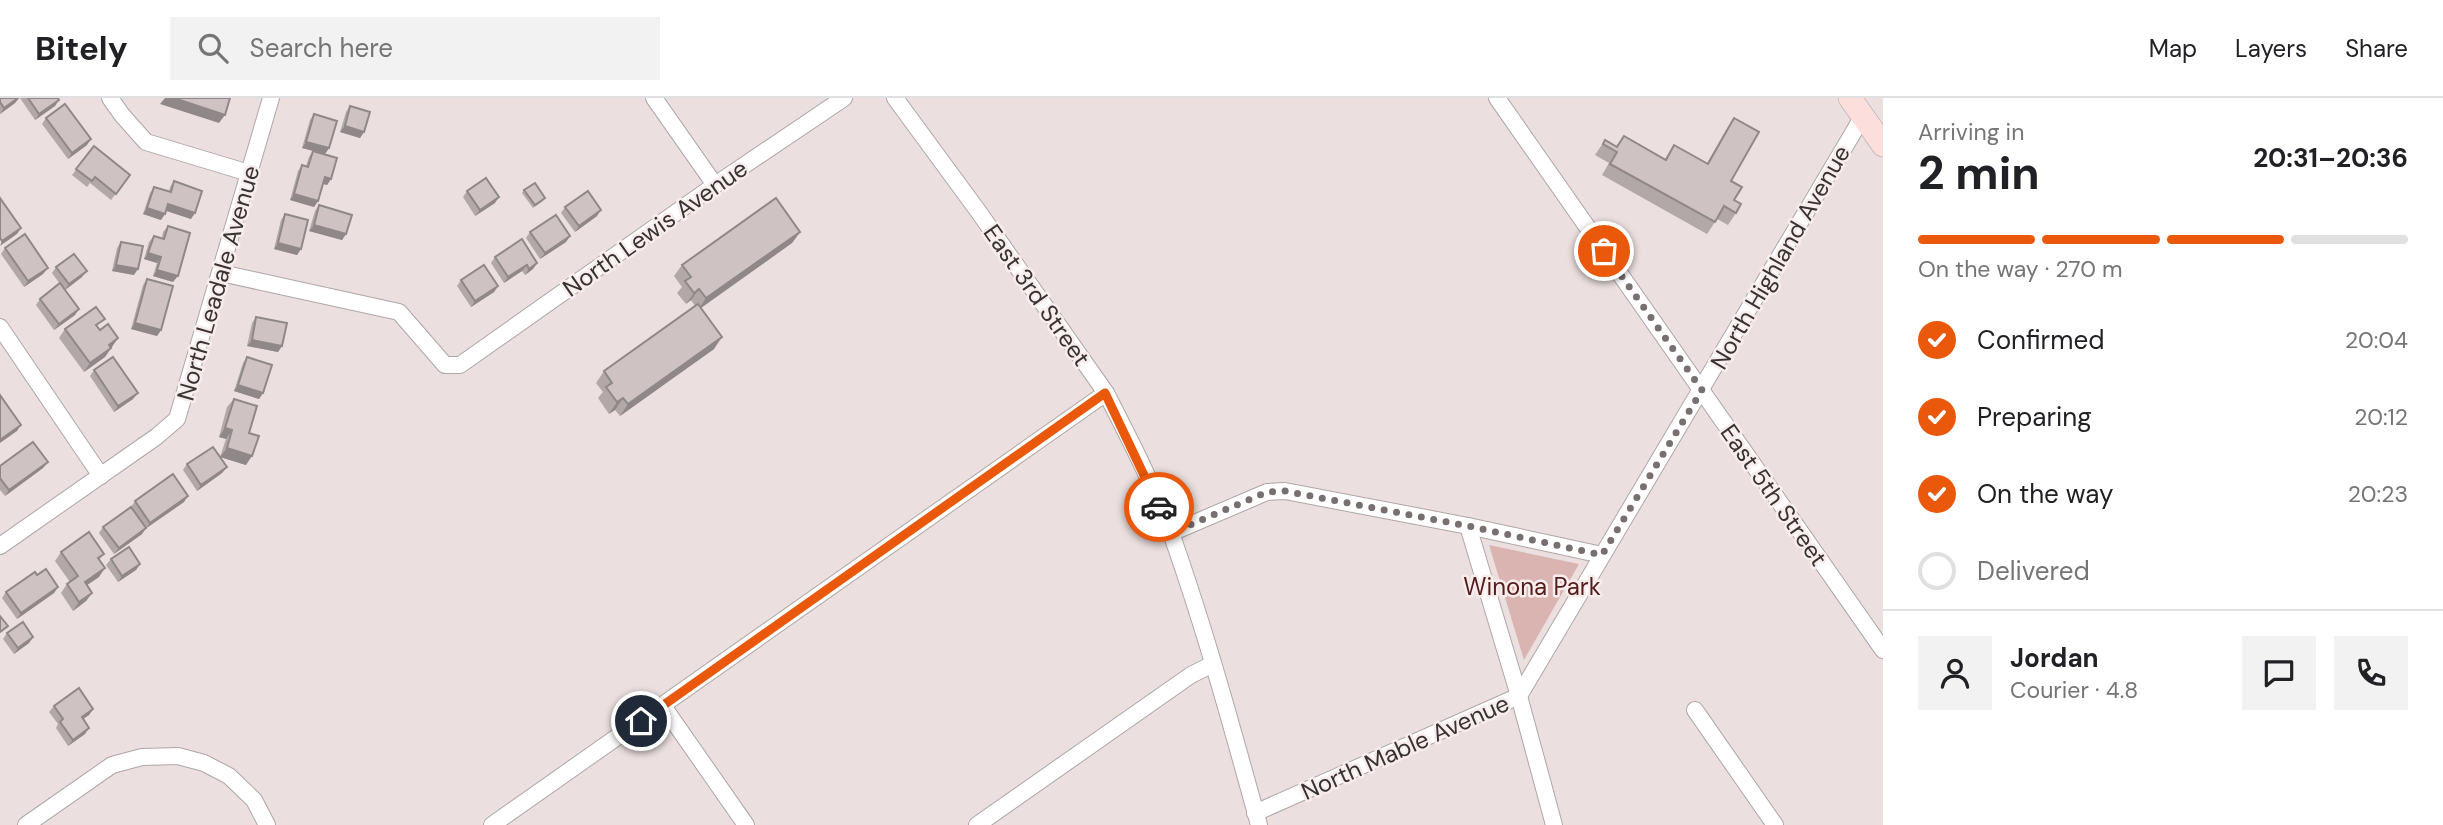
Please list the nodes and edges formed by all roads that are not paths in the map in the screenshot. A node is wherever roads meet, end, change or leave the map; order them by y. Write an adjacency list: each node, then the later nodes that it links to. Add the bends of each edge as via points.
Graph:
1 (110, 98): 9 (street, via 146,142)
2 (271, 98): 9 (street, North Leadale Avenue)
3 (654, 98): 10 (street)
4 (844, 98): 10 (street, North Lewis Avenue)
5 (895, 98): 14 (street, East 3rd Street)
6 (1497, 98): 13 (street, East 5th Street)
7 (1856, 107): 8 (main road); 13 (street, North Highland Avenue)
8 (1883, 145)
9 (249, 173): 11 (street, North Leadale Avenue)
10 (715, 186): 11 (street, North Lewis Avenue, via 468,360 453,366 445,365 399,312)
11 (221, 273): 15 (street, North Leadale Avenue, via 177,419)
12 (0, 327): 15 (street)
13 (1702, 390): 19 (street, North Highland Avenue); 20 (street, East 5th Street)
14 (1105, 393): 17 (street, East 3rd Street); 23 (street)
15 (101, 477): 18 (street, North Leadale Avenue)
16 (1468, 526): 17 (street, via 1285,491 1267,492); 19 (street); 22 (street)
17 (1171, 533): 21 (street, East 3rd Street)
18 (0, 546)
19 (1602, 555): 22 (street, North Mable Avenue)
20 (1883, 650)
21 (1213, 663): 25 (street, East 3rd Street); 30 (street)
22 (1519, 696): 25 (street, North Mable Avenue); 31 (street)
23 (663, 706): 28 (street); 29 (street)
24 (1695, 710): 32 (street)
25 (1257, 819)
26 (26, 825): 27 (street, via 113,765 135,758 178,755 229,776 254,800)
27 (267, 825)
28 (492, 825)
29 (746, 825)
30 (976, 825)
31 (1554, 825)
32 (1775, 825)

